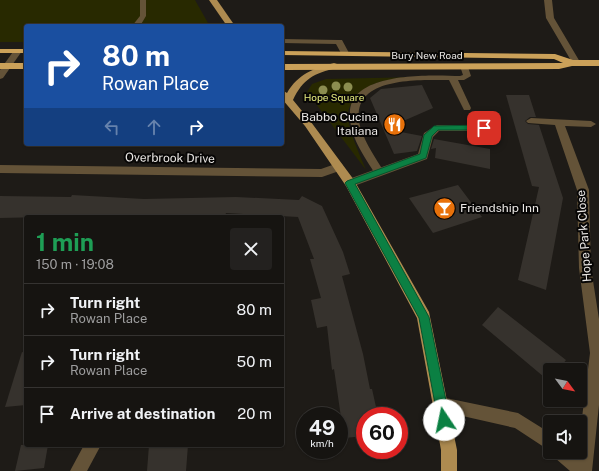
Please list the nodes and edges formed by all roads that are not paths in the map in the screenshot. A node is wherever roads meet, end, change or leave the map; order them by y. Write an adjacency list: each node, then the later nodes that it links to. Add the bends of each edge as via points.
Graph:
1 (143, 0): 4 (lane, via 143,16)
2 (213, 0): 5 (main road)
3 (548, 0): 11 (street, via 550,18)
4 (137, 24)
5 (228, 24)
6 (284, 41): 10 (lane, via 339,42)
7 (22, 51): 8 (highway); 13 (street)
8 (0, 52)
9 (284, 53): 10 (highway, Bury New Road)
10 (345, 53): 11 (highway, Bury New Road, via 555,57)
11 (574, 62): 12 (highway, Bury New Road); 16 (highway, Bury New Road, via 559,66)
12 (599, 63)
13 (4, 66): 14 (highway); 18 (street)
14 (24, 66)
15 (334, 66): 16 (highway, Bury New Road); 17 (highway, Bury New Road); 20 (main road, via 318,70 302,80)
16 (464, 66): 19 (lane, via 467,76)
17 (284, 67)
18 (0, 76)
19 (452, 78): 21 (lane); 28 (lane, via 412,79 386,83 370,87 358,100 354,112 355,124 363,147)
20 (285, 96): 26 (main road)
21 (467, 108)
22 (531, 121): 23 (street)
23 (559, 123): 24 (street); 36 (street, Hope Park Close, via 583,190 585,268 596,353)
24 (591, 124)
25 (484, 128): 28 (street, via 437,128 428,135 423,156)
26 (338, 167): 27 (street, Overbrook Drive, via 322,173); 29 (main road)
27 (0, 169)
28 (379, 172): 29 (street)
29 (350, 183): 30 (main road, via 424,317)
30 (441, 406): 31 (street, via 518,421); 35 (main road, via 449,450)
31 (543, 438)
32 (92, 447): 34 (street)
33 (569, 459): 36 (street)
34 (78, 471)
35 (449, 471)
36 (584, 471)

